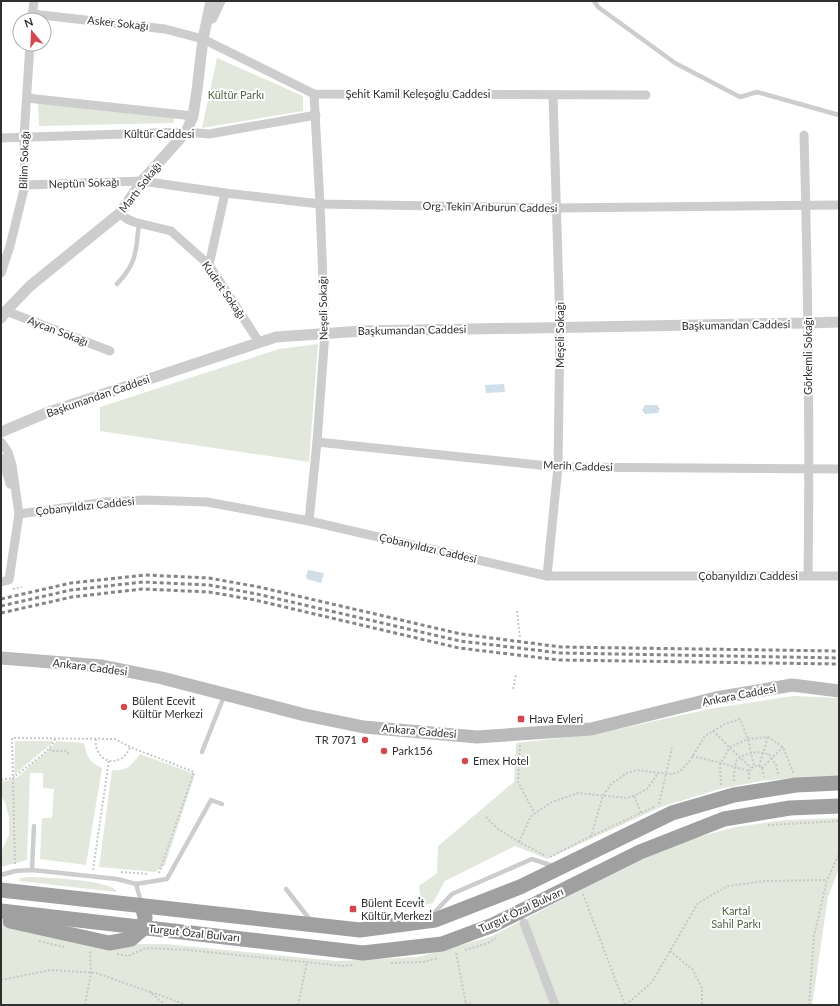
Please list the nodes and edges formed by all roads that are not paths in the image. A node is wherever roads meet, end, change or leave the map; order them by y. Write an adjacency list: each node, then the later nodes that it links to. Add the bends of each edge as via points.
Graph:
1 (34, 1): 5 (street)
2 (211, 1): 7 (street, Martı Sokağı)
3 (220, 1): 7 (street, Martı Sokağı)
4 (594, 1): 14 (lane, via 598,7 675,63 740,97 757,92)
5 (33, 12)
6 (52, 19): 7 (street, Asker Sokağı, via 165,29)
7 (203, 39): 9 (street, Şehit Kamil Keleşoğlu Caddesi); 15 (street, Martı Sokağı)
8 (30, 52): 12 (street, Bilim Sokağı)
9 (314, 94): 10 (street, Şehit Kamil Keleşoğlu Caddesi); 13 (street, Neşeli Sokağı)
10 (554, 95): 11 (street, Şehit Kamil Keleşoğlu Caddesi); 26 (street, Meşeli Sokağı)
11 (646, 95)
12 (27, 98): 15 (street); 18 (street, Bilim Sokağı)
13 (316, 115): 16 (street, Kültür Caddesi, via 209,134); 23 (street, Neşeli Sokağı)
14 (839, 115)
15 (193, 116): 16 (street, Martı Sokağı)
16 (186, 132): 18 (street, Kültür Caddesi); 20 (street, Martı Sokağı)
17 (804, 135): 25 (street, Görkemli Sokağı)
18 (24, 137): 19 (street, Kültür Caddesi); 21 (street, Bilim Sokağı)
19 (1, 138)
20 (142, 181): 21 (street, Neptün Sokağı); 22 (street, Org. Tekin Arıburun Caddesi); 27 (street, Martı Sokağı)
21 (25, 185): 30 (street, Bilim Sokağı)
22 (226, 193): 23 (street, Org. Tekin Arıburun Caddesi); 29 (street)
23 (320, 204): 26 (street, Org. Tekin Arıburun Caddesi); 36 (street, Neşeli Sokağı)
24 (839, 205): 25 (street, Org. Tekin Arıburun Caddesi)
25 (806, 206): 26 (street, Org. Tekin Arıburun Caddesi); 34 (street, Görkemli Sokağı)
26 (557, 208): 35 (street, Meşeli Sokağı)
27 (120, 213): 28 (street, Kudret Sokağı); 32 (street, Martı Sokağı, via 30,286)
28 (139, 224): 29 (street, Kudret Sokağı, via 171,231); 31 (lane, via 134,261)
29 (209, 265): 37 (street, Kudret Sokağı)
30 (2, 269)
31 (117, 284)
32 (3, 314): 38 (street, Aycan Sokağı)
33 (839, 322): 34 (street, Başkumandan Caddesi)
34 (808, 323): 35 (street, Başkumandan Caddesi); 44 (street, Görkemli Sokağı)
35 (560, 327): 36 (street, Başkumandan Caddesi); 43 (street, Meşeli Sokağı)
36 (325, 333): 37 (street, Başkumandan Caddesi, via 276,337); 41 (street, Neşeli Sokağı)
37 (259, 342): 39 (street, Başkumandan Caddesi, via 46,413)
38 (110, 351)
39 (1, 432)
40 (1, 442): 46 (street, via 8,452 12,465)
41 (317, 442): 43 (street, Merih Caddesi); 47 (street, Neşeli Sokağı)
42 (1, 458): 46 (street)
43 (558, 466): 44 (street, Merih Caddesi); 48 (street, Meşeli Sokağı)
44 (809, 468): 45 (street, Merih Caddesi); 49 (street, Görkemli Sokağı)
45 (839, 469)
46 (19, 514): 47 (street, Çobanyıldızı Caddesi, via 106,502 145,500 207,502); 51 (street, via 9,580)
47 (309, 522): 48 (street, Çobanyıldızı Caddesi)
48 (547, 576): 49 (street, Çobanyıldızı Caddesi)
49 (808, 576): 50 (street, Çobanyıldızı Caddesi)
50 (839, 576)
51 (1, 582)
52 (1, 658): 54 (main road, Ankara Caddesi, via 102,666)
53 (839, 691): 54 (main road, Ankara Caddesi, via 792,685 716,698 591,729 478,737 364,727)
54 (225, 694): 55 (lane)
55 (202, 752)
56 (839, 784): 60 (highway, Turgut Özal Bulvarı, via 796,785 734,794 672,813)
57 (222, 804): 63 (lane, via 211,800 167,879)
58 (839, 806): 72 (highway, Turgut Özal Bulvarı, via 790,808 724,819 640,852 493,925 442,944 363,953)
59 (34, 826): 61 (lane)
60 (559, 868): 69 (highway, Turgut Özal Bulvarı, via 520,887 435,920); 69 (lane, via 532,859 452,894)
61 (32, 870): 62 (lane); 63 (lane, via 117,879)
62 (3, 875)
63 (136, 884): 66 (lane)
64 (286, 889): 71 (lane)
65 (1, 890): 66 (highway, Turgut Özal Bulvarı)
66 (142, 906): 71 (highway, Turgut Özal Bulvarı); 72 (highway)
67 (1, 912): 72 (highway, Turgut Özal Bulvarı)
68 (1, 919): 72 (highway, via 109,943 131,939)
69 (426, 921): 71 (highway, Turgut Özal Bulvarı, via 360,930)
70 (524, 923): 73 (street)
71 (314, 925)
72 (144, 928)
73 (555, 1005)

